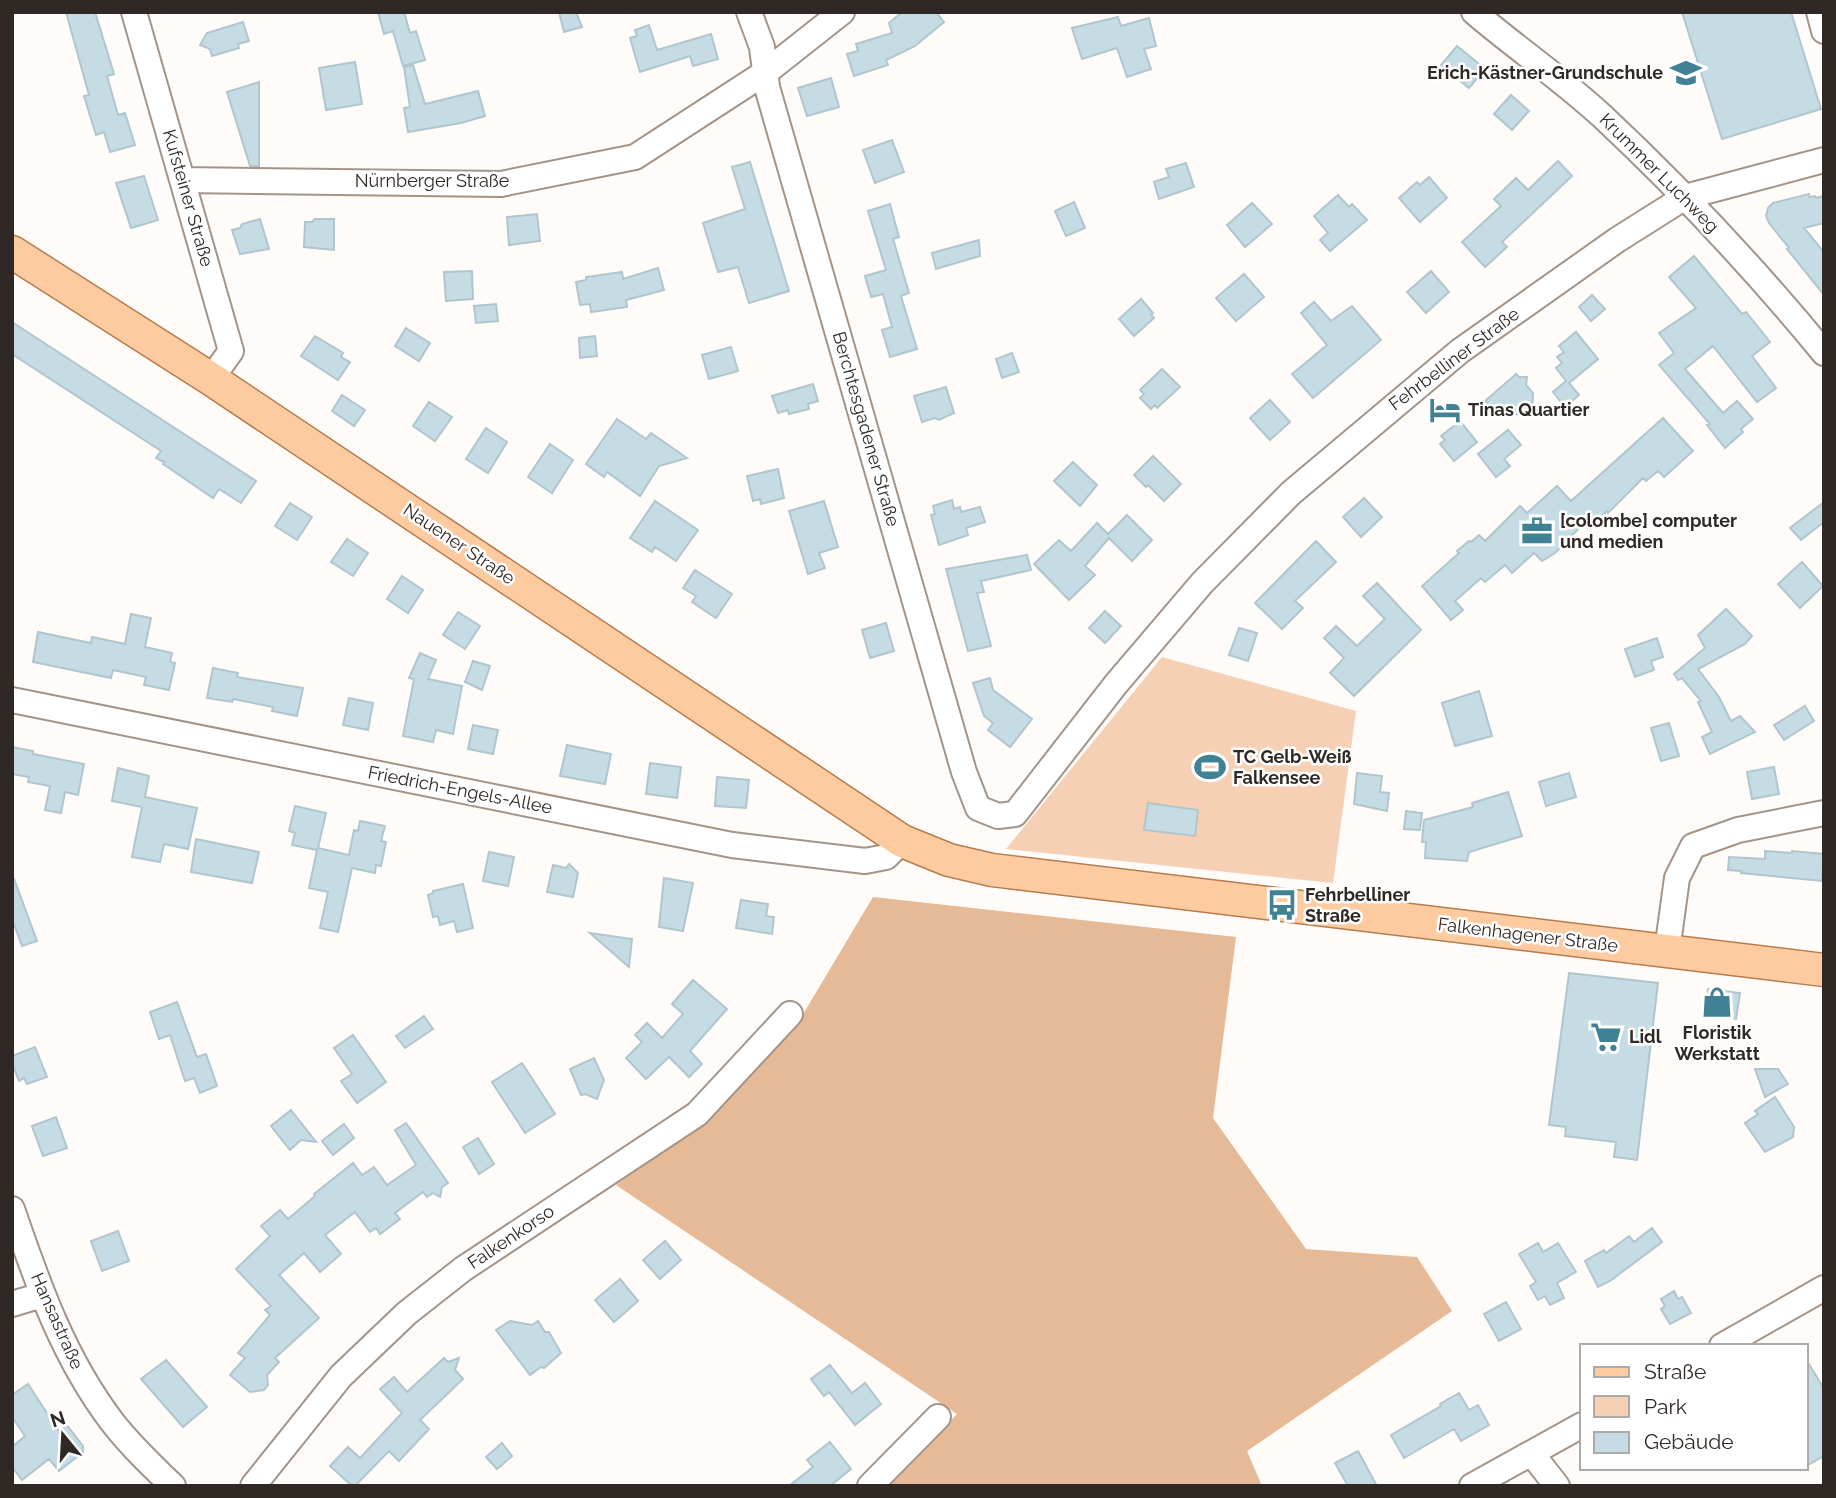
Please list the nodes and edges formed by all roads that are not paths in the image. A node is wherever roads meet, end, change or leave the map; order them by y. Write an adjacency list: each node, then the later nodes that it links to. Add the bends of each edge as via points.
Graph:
1 (134, 12): 9 (street, Kufsteiner Straße)
2 (749, 12): 7 (street, Berchtesgadener Straße)
3 (842, 12): 7 (street, Nürnberger Straße)
4 (1819, 12): 6 (street)
5 (1483, 15): 10 (street, Krummer Luchweg, via 1600,114)
6 (1824, 31)
7 (766, 72): 9 (street, Nürnberger Straße, via 635,157 501,184); 16 (street, Berchtesgadener Straße, via 964,772 978,808 998,816)
8 (1824, 160): 10 (street, Fehrbelliner Straße)
9 (183, 180): 13 (street, Kufsteiner Straße, via 231,351)
10 (1685, 197): 12 (street, Krummer Luchweg); 16 (street, Fehrbelliner Straße, via 1460,351 1292,493 1202,583 1115,684)
11 (12, 252): 13 (main road, Nauener Straße)
12 (1824, 353)
13 (211, 379): 17 (main road, Nauener Straße)
14 (12, 700): 17 (street, Friedrich-Engels-Allee, via 732,845 865,861 886,857)
15 (1824, 813): 18 (street, via 1738,830 1693,846 1677,878)
16 (1015, 814)
17 (902, 841): 18 (main road, Falkenhagener Straße, via 949,860 992,870)
18 (1667, 951): 19 (main road, Falkenhagener Straße)
19 (1824, 970)
20 (790, 1014): 30 (street, Falkenkorso, via 697,1114 463,1269 407,1313 341,1376)
21 (12, 1209): 23 (street, Hansastraße)
22 (1824, 1288): 25 (street)
23 (42, 1295): 24 (street); 29 (street, Hansastraße, via 92,1394 114,1425)
24 (12, 1304)
25 (1726, 1344)
26 (938, 1417): 31 (street)
27 (1580, 1426): 28 (street)
28 (1532, 1454): 32 (street); 33 (street)
29 (173, 1486)
30 (253, 1486)
31 (870, 1486)
32 (1472, 1486)
33 (1557, 1486)

